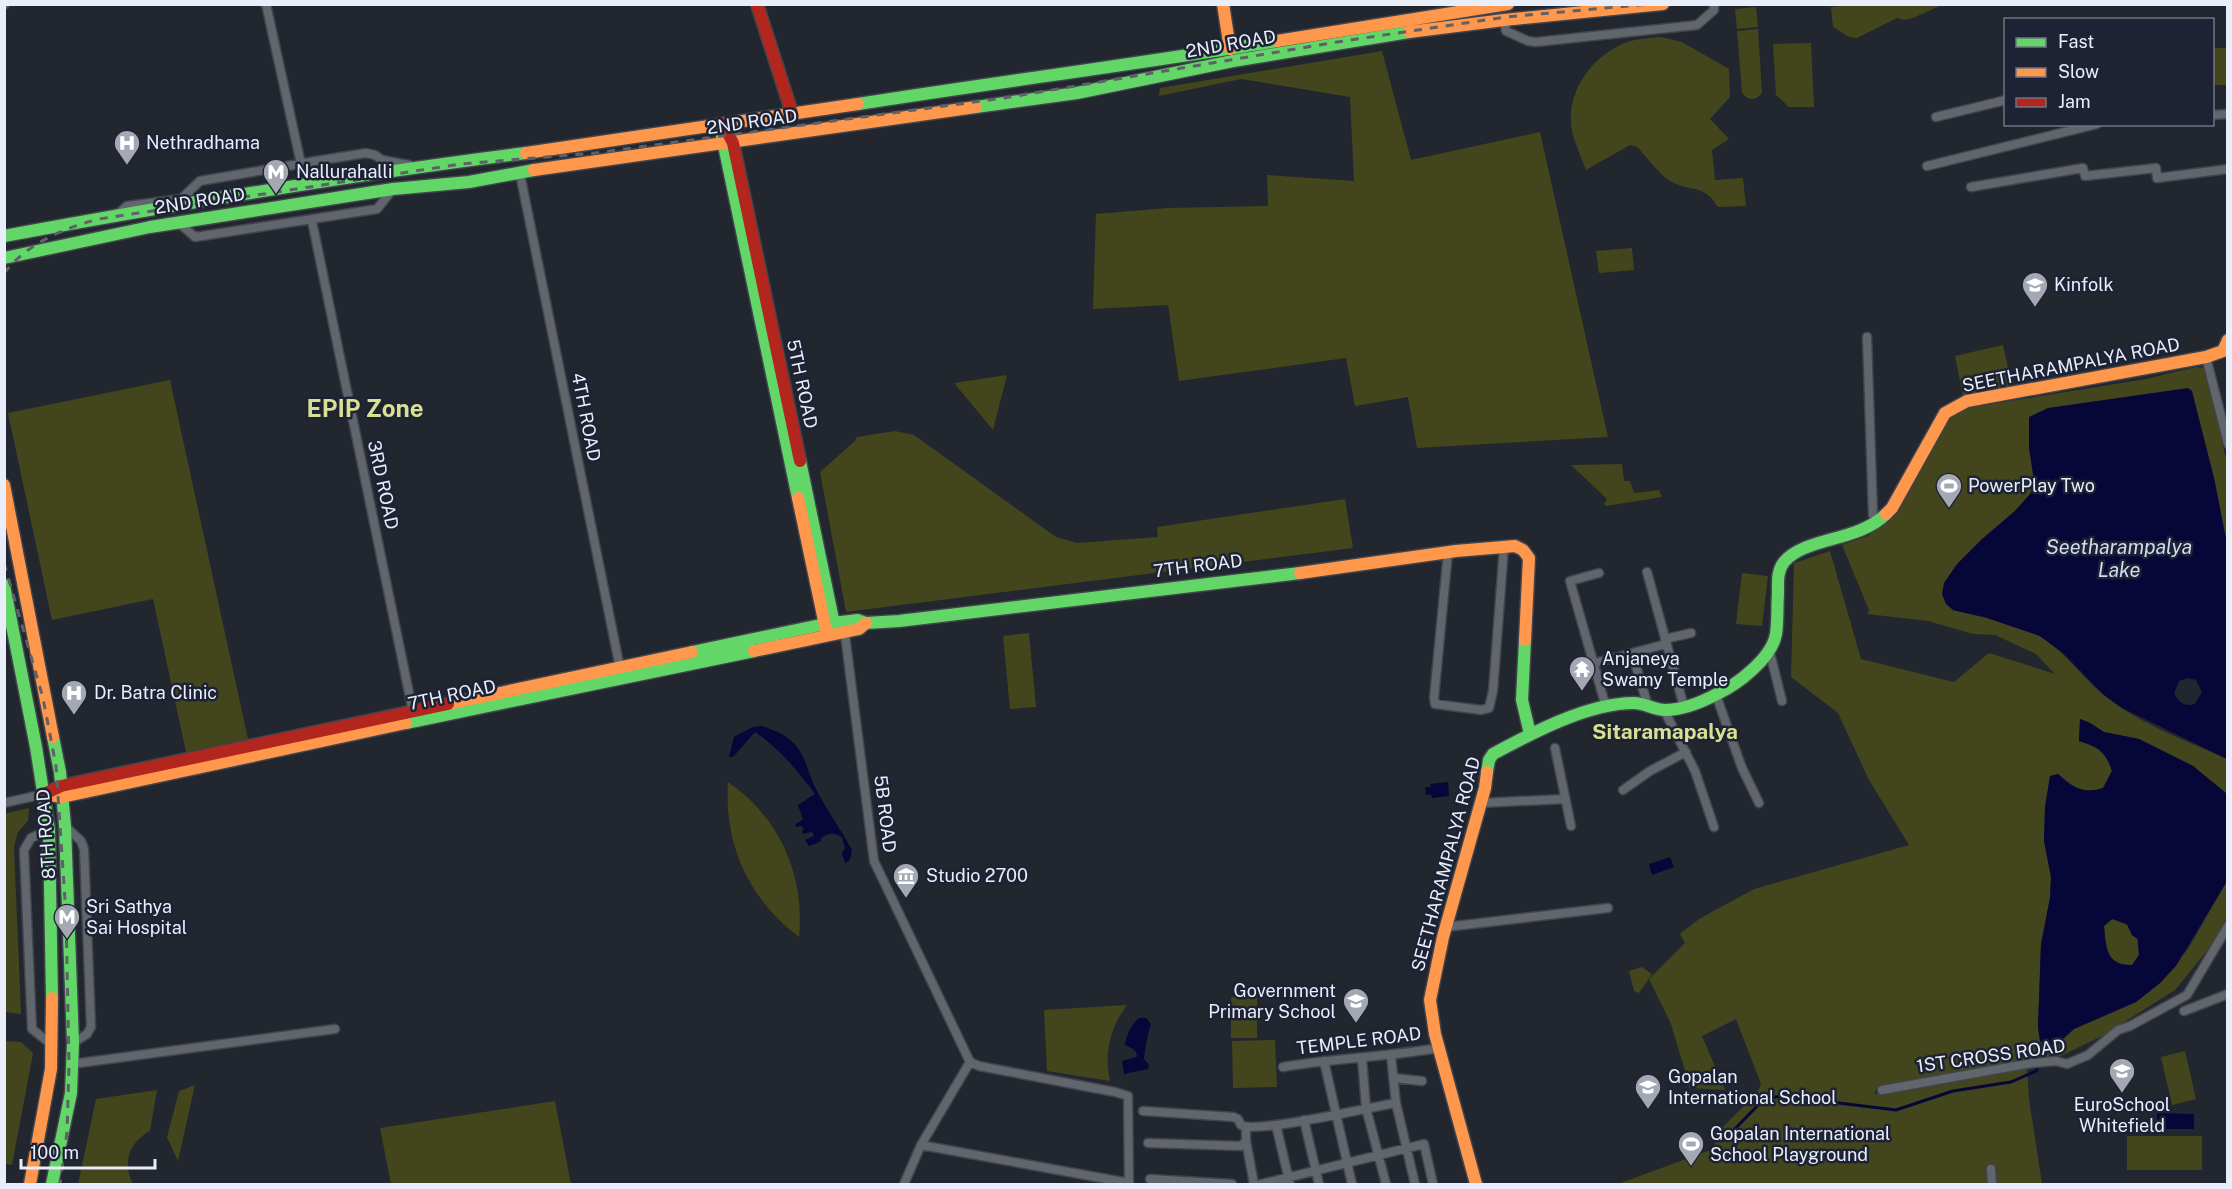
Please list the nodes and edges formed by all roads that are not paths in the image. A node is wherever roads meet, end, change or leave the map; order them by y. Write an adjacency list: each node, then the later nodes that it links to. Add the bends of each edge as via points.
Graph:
1 (266, 4): 19 (street)
2 (757, 4): 14 (main road)
3 (1223, 4): 9 (main road)
4 (1508, 4): 7 (main road, 2ND ROAD)
5 (1663, 4): 8 (main road, 2ND ROAD)
6 (1714, 4): 8 (street, via 1714,9 1697,26 1536,42 1506,31)
7 (1502, 5): 9 (main road, 2ND ROAD)
8 (1504, 20): 11 (main road, 2ND ROAD, via 1386,35)
9 (1230, 49): 10 (main road, 2ND ROAD)
10 (1108, 67): 11 (main road, via 1115,81); 12 (main road); 14 (main road, 2ND ROAD)
11 (1122, 84): 12 (main road, 2ND ROAD)
12 (1101, 89): 18 (main road, 2ND ROAD)
13 (2004, 100): 15 (street)
14 (792, 113): 16 (main road, 2ND ROAD)
15 (1936, 117)
16 (722, 124): 18 (main road, 5TH ROAD); 21 (main road, 2ND ROAD)
17 (2091, 126): 20 (street)
18 (728, 144): 23 (main road, 2ND ROAD); 44 (main road, 5TH ROAD)
19 (301, 164): 21 (street, via 366,153); 26 (street, via 200,181 181,199 127,206)
20 (1927, 166)
21 (418, 167): 26 (main road, 2ND ROAD)
22 (2228, 169): 24 (street, via 2157,178 2156,168 2085,176 2083,168)
23 (520, 174): 25 (main road, 2ND ROAD); 50 (street, 4TH ROAD)
24 (1971, 188)
25 (393, 189): 27 (street, via 377,210); 29 (main road, 2ND ROAD)
26 (116, 214): 28 (main road, 2ND ROAD)
27 (312, 220): 29 (street, via 195,237); 57 (street, 3RD ROAD)
28 (82, 222): 30 (main road, 2ND ROAD); 31 (main road)
29 (179, 223): 31 (main road, 2ND ROAD)
30 (4, 236)
31 (85, 240): 32 (main road, 2ND ROAD)
32 (4, 258)
33 (1867, 337): 38 (street, via 1873,515)
34 (2226, 349): 35 (main road, SEETHARAMPALYA ROAD)
35 (2206, 357): 36 (street); 38 (main road, SEETHARAMPALYA ROAD, via 1966,401 1945,413 1892,508)
36 (2228, 444)
37 (4, 485): 62 (main road, 8TH ROAD)
38 (1878, 522): 47 (main road, SEETHARAMPALYA ROAD, via 1860,532 1806,548 1787,559 1779,569 1776,636)
39 (1503, 547): 40 (main road, 7TH ROAD); 40 (street, via 1493,691 1489,708 1481,710 1435,704); 58 (main road, 7TH ROAD, via 1515,546 1529,558 1521,700)
40 (1448, 552): 44 (main road, 7TH ROAD, via 1302,573 866,623 858,620)
41 (1647, 572): 46 (street)
42 (1599, 573): 49 (street, via 1570,581)
43 (4, 585): 63 (main road, 8TH ROAD)
44 (835, 628): 50 (main road, 7TH ROAD); 84 (street, 5B ROAD, via 874,861)
45 (1691, 633): 46 (street)
46 (1666, 642): 48 (street); 55 (street)
47 (1769, 649): 51 (main road, SEETHARAMPALYA ROAD, via 1738,683); 52 (street)
48 (1632, 653): 49 (street); 53 (street)
49 (1595, 663): 54 (street)
50 (621, 673): 57 (main road, 7TH ROAD)
51 (1716, 695): 55 (main road, SEETHARAMPALYA ROAD); 67 (street)
52 (1782, 701)
53 (1648, 706): 54 (main road, SEETHARAMPALYA ROAD, via 1635,703); 56 (main road, SEETHARAMPALYA ROAD)
54 (1606, 707): 58 (main road, SEETHARAMPALYA ROAD)
55 (1683, 707): 56 (main road, SEETHARAMPALYA ROAD)
56 (1664, 710): 60 (street)
57 (414, 716): 62 (main road, 7TH ROAD)
58 (1530, 734): 66 (main road, SEETHARAMPALYA ROAD, via 1493,754)
59 (1555, 748): 64 (street)
60 (1686, 752): 61 (street); 70 (street)
61 (1623, 790)
62 (62, 791): 63 (main road, 7TH ROAD); 68 (main road, 8TH ROAD)
63 (44, 794): 65 (street); 71 (main road, 8TH ROAD)
64 (1565, 799): 66 (street); 69 (street)
65 (4, 803)
66 (1480, 803): 74 (main road, SEETHARAMPALYA ROAD)
67 (1759, 803)
68 (65, 826): 78 (main road, 8TH ROAD); 78 (street, via 81,841 84,859 91,1027)
69 (1570, 826)
70 (1714, 827)
71 (49, 830): 79 (main road, 8TH ROAD); 79 (street, via 31,838 24,850 32,1029)
72 (1608, 908): 74 (street)
73 (2228, 926): 89 (street, 1ST CROSS ROAD, via 2187,995 2118,1030 2088,1055 2067,1064 2032,1063)
74 (1446, 927): 80 (main road, SEETHARAMPALYA ROAD, via 1430,1000)
75 (2228, 994): 76 (street)
76 (2184, 1011)
77 (335, 1029): 85 (street)
78 (73, 1043): 85 (main road, 8TH ROAD)
79 (52, 1045): 108 (main road, 8TH ROAD)
80 (1438, 1048): 81 (street, TEMPLE ROAD); 119 (main road, SEETHARAMPALYA ROAD)
81 (1391, 1056): 82 (street, TEMPLE ROAD); 87 (street)
82 (1362, 1058): 83 (street, TEMPLE ROAD); 91 (street)
83 (1323, 1061): 86 (street, TEMPLE ROAD); 93 (street)
84 (970, 1062): 99 (street); 107 (street, via 1128,1096)
85 (72, 1064): 109 (main road, 8TH ROAD, via 71,1093)
86 (1283, 1067)
87 (1394, 1078): 88 (street); 90 (street)
88 (1422, 1081)
89 (1882, 1090)
90 (1396, 1103): 91 (street); 100 (street)
91 (1366, 1108): 93 (street); 101 (street)
92 (1143, 1111): 96 (street, via 1233,1118)
93 (1334, 1114): 94 (street); 102 (street)
94 (1304, 1120): 95 (street); 104 (street)
95 (1276, 1125): 96 (street); 106 (street)
96 (1246, 1127): 97 (street)
97 (1246, 1142): 98 (street, via 1242,1146); 112 (street)
98 (1148, 1143)
99 (921, 1145): 107 (street); 110 (street)
100 (1407, 1147): 101 (street); 117 (street); 118 (street, via 1424,1144)
101 (1377, 1155): 102 (street); 116 (street)
102 (1346, 1163): 104 (street); 115 (street)
103 (1991, 1169): 120 (street)
104 (1316, 1170): 106 (street); 114 (street)
105 (1150, 1179): 111 (street)
106 (1289, 1182): 113 (street)
107 (1129, 1184)
108 (30, 1185)
109 (52, 1185)
110 (904, 1185)
111 (1232, 1185)
112 (1254, 1185)
113 (1261, 1185)
114 (1319, 1185)
115 (1352, 1185)
116 (1386, 1185)
117 (1415, 1185)
118 (1434, 1185)
119 (1476, 1185)
120 (1992, 1185)

